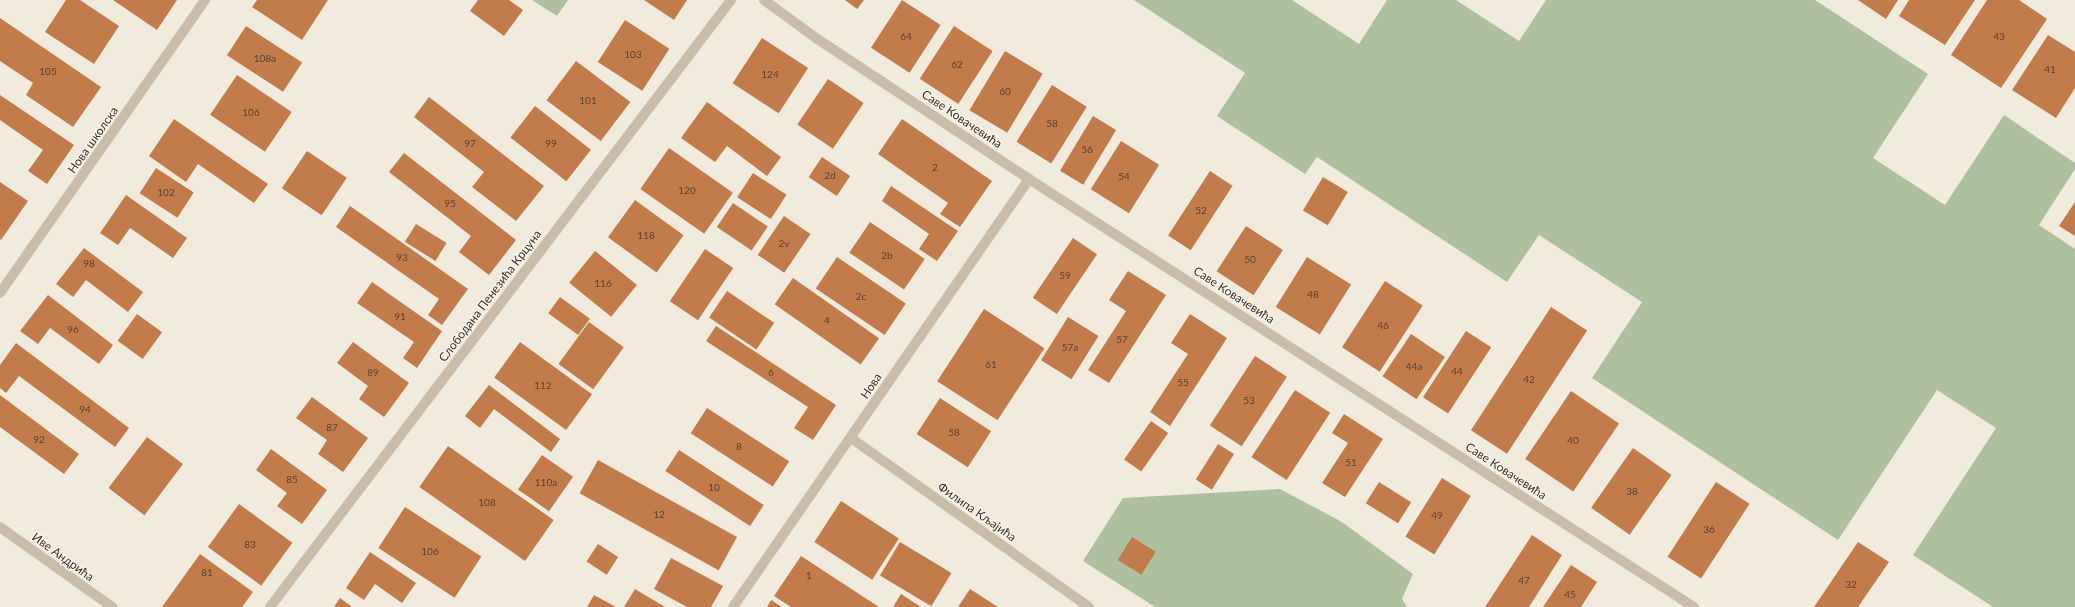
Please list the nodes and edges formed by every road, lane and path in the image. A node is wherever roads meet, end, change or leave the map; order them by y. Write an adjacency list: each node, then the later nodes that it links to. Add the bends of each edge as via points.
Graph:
1 (205, 0): 5 (street, Нова школска)
2 (731, 0): 9 (street, Слободана Пенезића Крцуна)
3 (764, 0): 4 (street, Саве Ковачевића, via 810,34)
4 (1029, 178): 6 (street, Нова); 12 (street, Саве Ковачевића)
5 (0, 293)
6 (851, 438): 10 (street, Нова); 11 (street, Филипа Кљајића)
7 (0, 527): 8 (street, Иве Андрића)
8 (112, 607)
9 (270, 607)
10 (733, 607)
11 (1089, 607)
12 (1694, 607)

